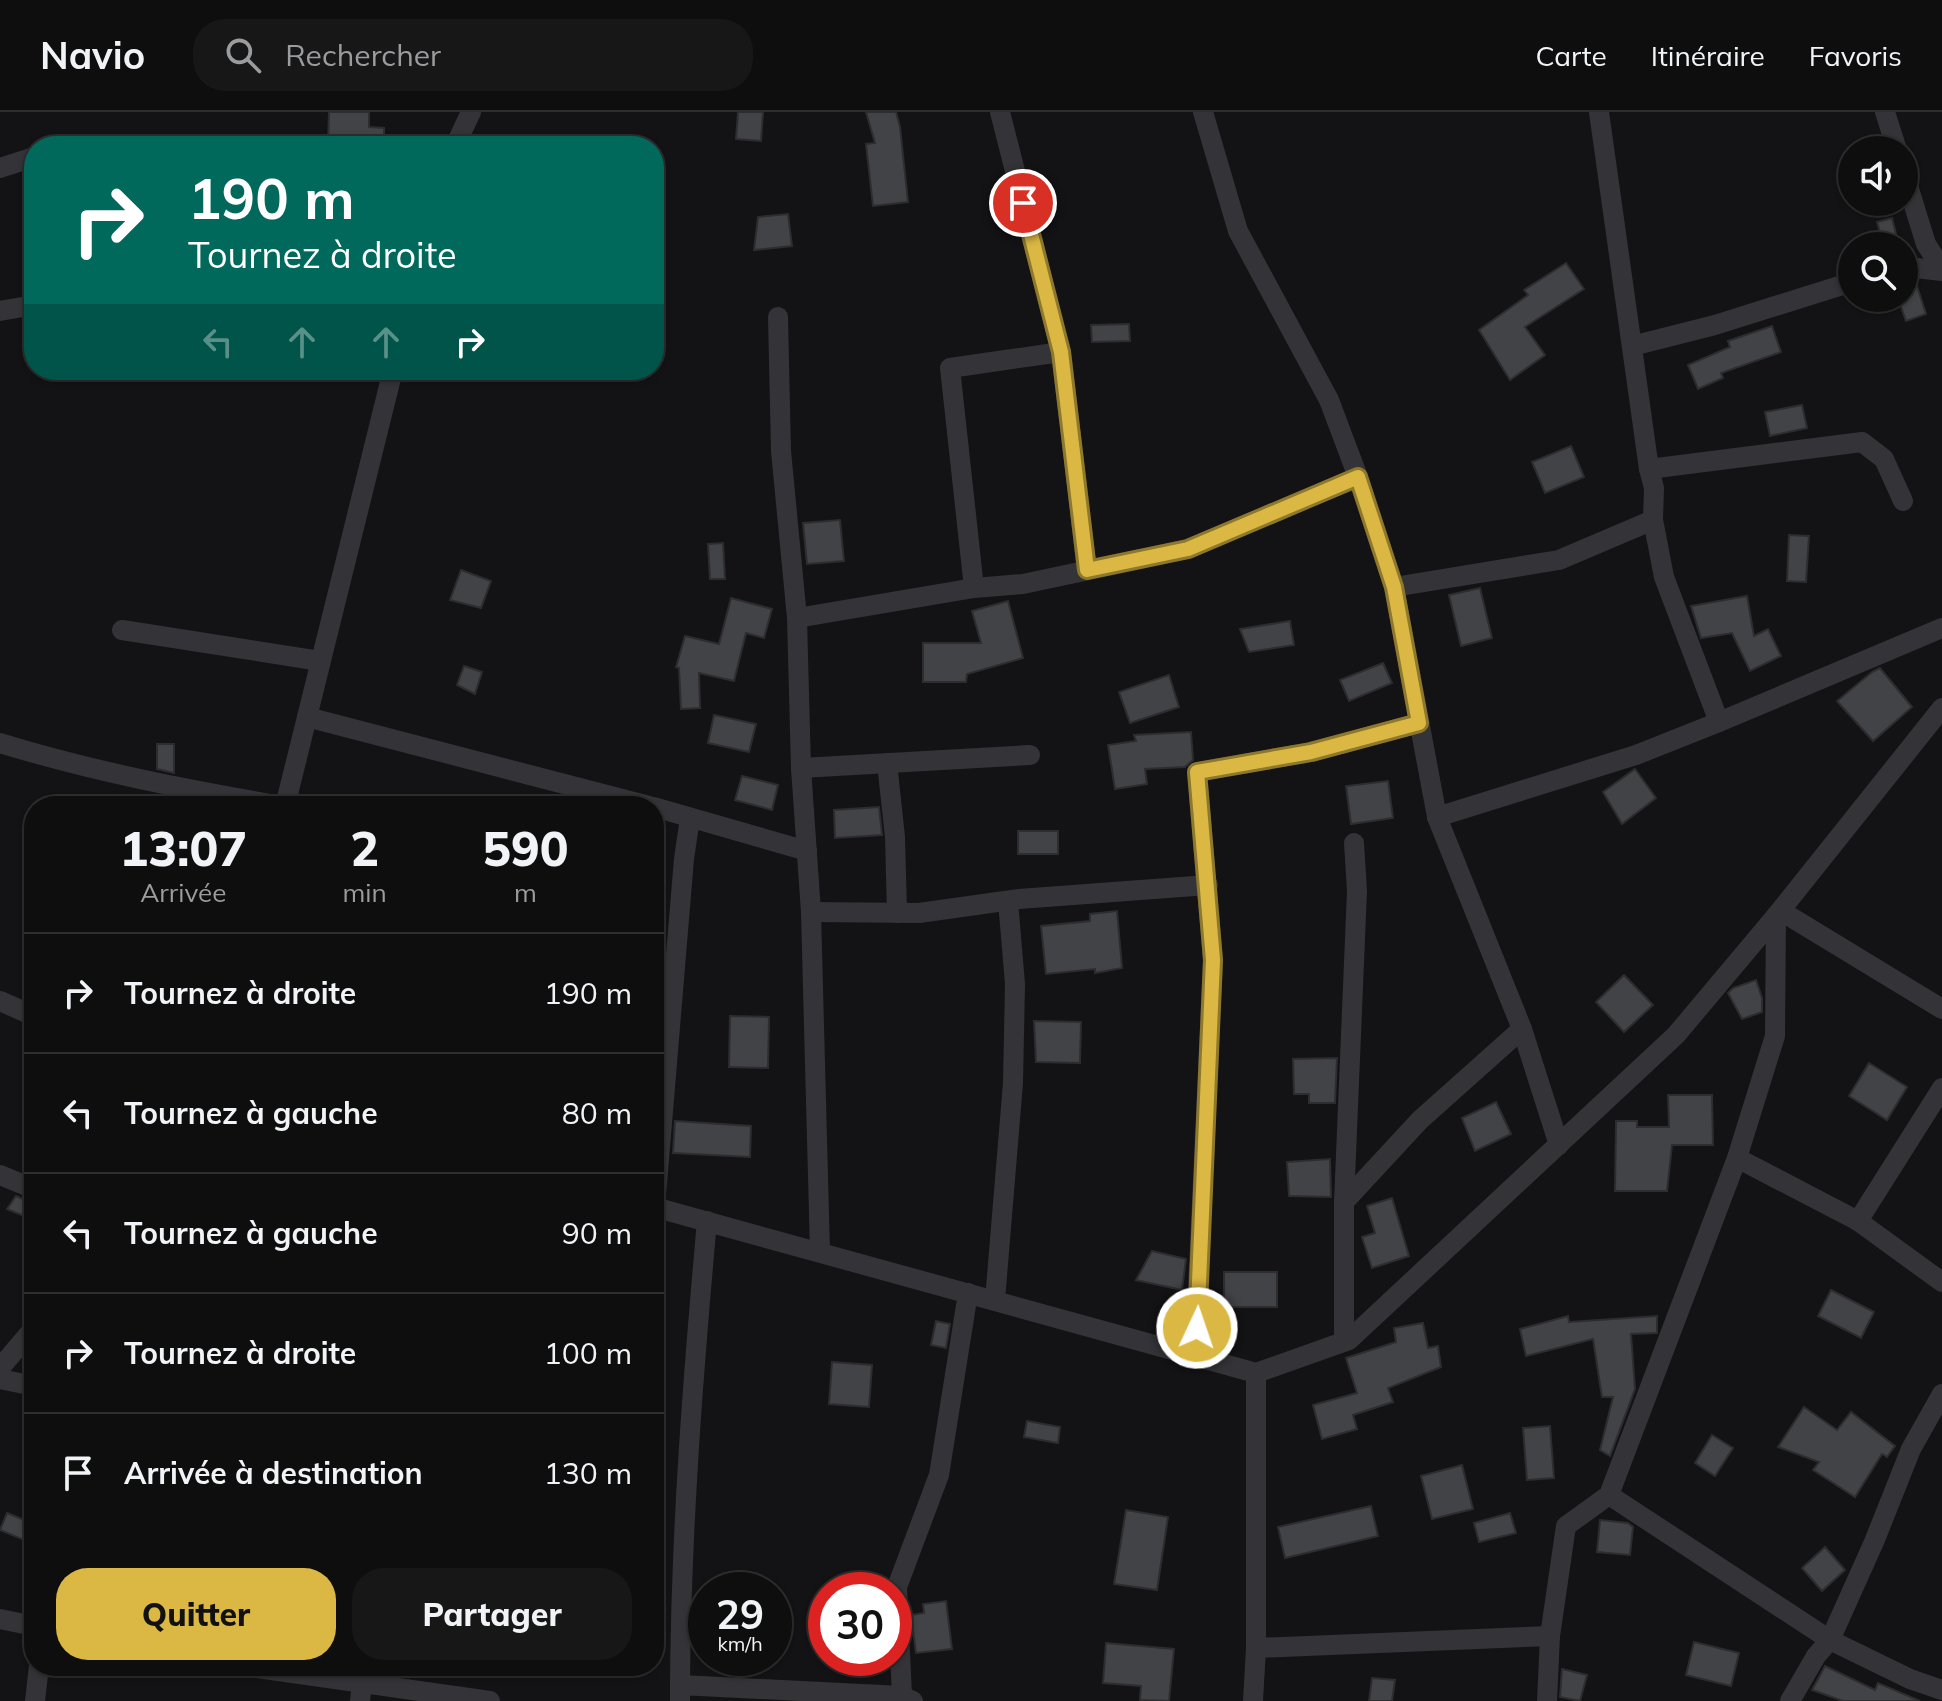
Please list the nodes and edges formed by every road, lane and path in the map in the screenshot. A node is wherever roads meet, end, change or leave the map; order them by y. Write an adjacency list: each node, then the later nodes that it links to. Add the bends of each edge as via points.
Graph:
1 (471, 112): 7 (street)
2 (1000, 112): 3 (street); 19 (street)
3 (1006, 112)
4 (1203, 112): 22 (street, via 1238,231 1329,400)
5 (1599, 112): 18 (street)
6 (1885, 112): 8 (street)
7 (460, 136)
8 (1893, 136)
9 (24, 160): 10 (street)
10 (0, 168)
11 (1917, 216): 13 (street)
12 (1918, 268): 13 (street)
13 (1942, 270)
14 (1838, 286): 18 (street)
15 (24, 307): 16 (street)
16 (0, 311)
17 (778, 317): 28 (street, via 781,451)
18 (1632, 346): 21 (street)
19 (1061, 352): 25 (street); 27 (street, via 950,368)
20 (390, 380): 31 (street)
21 (1649, 469): 23 (street, via 1862,442 1884,459); 24 (street)
22 (1358, 477): 25 (street, via 1188,549); 26 (street)
23 (1903, 501)
24 (1653, 520): 26 (street, via 1559,560); 34 (street, via 1664,577)
25 (1087, 570): 27 (street)
26 (1394, 587): 35 (street)
27 (974, 588): 28 (street)
28 (797, 618): 39 (street)
29 (1942, 628): 34 (street)
30 (122, 630): 31 (street)
31 (320, 661): 33 (street)
32 (1942, 708): 52 (street)
33 (307, 717): 41 (street); 42 (street)
34 (1719, 722): 44 (street, via 1636,755)
35 (1419, 723): 44 (street); 48 (street, via 1311,752 1197,772)
36 (0, 743): 40 (street, via 76,766)
37 (1030, 755): 38 (street)
38 (887, 763): 39 (street); 51 (street)
39 (801, 768): 47 (street)
40 (228, 796)
41 (287, 796)
42 (609, 796)
43 (664, 811): 45 (street)
44 (1437, 817): 56 (street)
45 (690, 818): 47 (street); 58 (street)
46 (1354, 843): 63 (street, via 1357,891)
47 (807, 851): 50 (street)
48 (1208, 885): 49 (street); 73 (street, via 1213,960)
49 (1008, 901): 51 (street); 70 (street, via 1015,984 1013,1083)
50 (811, 912): 51 (street); 67 (street)
51 (897, 913)
52 (1778, 914): 54 (street); 59 (street, via 1676,1035); 60 (street, via 1775,1036)
53 (0, 1001): 55 (street)
54 (1942, 1009)
55 (24, 1012)
56 (1522, 1029): 59 (street); 63 (street, via 1420,1120)
57 (1942, 1088): 66 (street)
58 (664, 1091)
59 (1559, 1145): 72 (street)
60 (1737, 1158): 66 (street); 79 (street)
61 (0, 1175): 62 (street)
62 (24, 1185)
63 (1344, 1202): 72 (street)
64 (664, 1210): 65 (street)
65 (707, 1221): 67 (street); 89 (street, via 682,1555)
66 (1858, 1221): 68 (street)
67 (820, 1252): 69 (street)
68 (1942, 1282)
69 (968, 1293): 70 (street); 90 (street, via 939,1475 897,1587)
70 (995, 1300): 73 (street)
71 (24, 1340): 74 (street)
72 (1344, 1341): 75 (street)
73 (1195, 1356): 75 (street)
74 (0, 1368)
75 (1256, 1373): 84 (street)
76 (0, 1379): 77 (street)
77 (24, 1384)
78 (1942, 1394): 83 (street, via 1911,1449)
79 (1609, 1495): 82 (street, via 1566,1526); 83 (street)
80 (0, 1619): 81 (street)
81 (24, 1624)
82 (1550, 1636): 84 (street); 94 (street)
83 (1830, 1640): 88 (street); 95 (street)
84 (1256, 1648): 93 (street)
85 (38, 1676): 91 (street)
86 (309, 1676): 87 (street)
87 (362, 1684): 92 (street)
88 (1942, 1690)
89 (680, 1693): 90 (street)
90 (908, 1699)
91 (35, 1701)
92 (490, 1701)
93 (1253, 1701)
94 (1547, 1701)
95 (1790, 1701)

